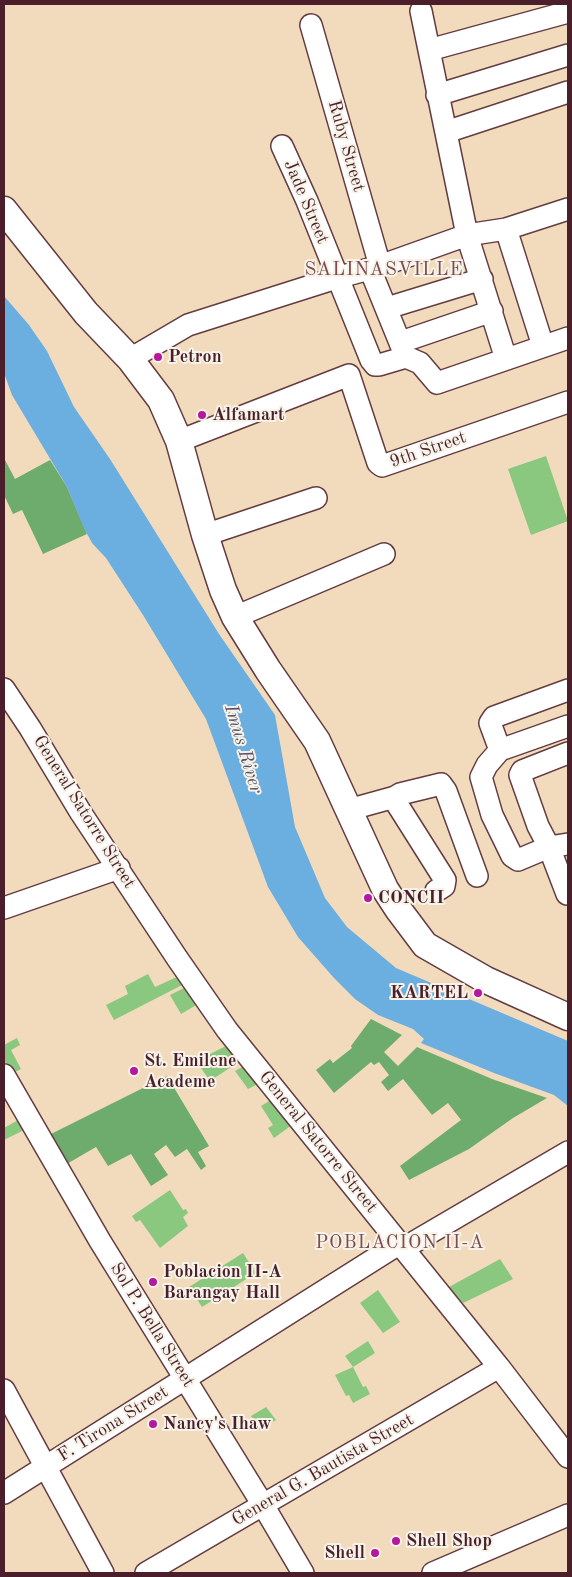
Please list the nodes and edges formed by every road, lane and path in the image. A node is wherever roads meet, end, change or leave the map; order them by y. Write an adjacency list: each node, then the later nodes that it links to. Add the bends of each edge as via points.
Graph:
1 (420, 11): 4 (street)
2 (568, 12): 4 (street)
3 (311, 25): 14 (street, Ruby Street)
4 (429, 50): 7 (street)
5 (568, 55): 7 (street)
6 (568, 92): 8 (street)
7 (438, 96): 8 (street)
8 (446, 132): 13 (street)
9 (282, 146): 15 (street, Jade Street)
10 (568, 209): 12 (street)
11 (4, 210): 22 (main road, via 86,313)
12 (506, 229): 13 (street); 20 (street)
13 (467, 236): 14 (street); 16 (street)
14 (375, 268): 15 (street); 17 (street, Ruby Street)
15 (336, 278): 21 (street, Jade Street, via 374,365); 22 (street, via 188,325)
16 (482, 279): 17 (street); 18 (street)
17 (387, 308): 21 (street, Ruby Street)
18 (492, 311): 21 (street); 23 (street)
19 (568, 338): 20 (street)
20 (543, 346): 23 (street)
21 (403, 350): 23 (street, via 420,363 436,383)
22 (130, 359): 25 (main road, via 161,400)
23 (506, 359)
24 (568, 402): 25 (street, 9th Street, via 382,466 378,463 349,376)
25 (179, 441): 27 (main road)
26 (316, 498): 27 (street)
27 (205, 534): 29 (main road, via 223,590)
28 (384, 554): 29 (street)
29 (236, 616): 36 (main road, via 268,670 317,741)
30 (4, 689): 38 (street, General Satorre Street)
31 (568, 690): 33 (street, via 494,717 490,724)
32 (568, 726): 33 (street)
33 (500, 750): 37 (street, via 487,765 481,781 492,815 512,856 518,860)
34 (568, 753): 37 (street, via 522,771 520,775 538,826)
35 (395, 797): 36 (street); 39 (street, via 441,784); 41 (street, via 445,880 444,886)
36 (348, 810): 43 (main road, via 385,889 425,945 486,980)
37 (559, 845): 40 (street)
38 (119, 868): 42 (street); 46 (street, General Satorre Street, via 227,1030)
39 (477, 876)
40 (561, 880)
41 (436, 891)
42 (4, 908)
43 (568, 1017)
44 (4, 1076): 48 (street, Sol P. Bella Street)
45 (568, 1152): 46 (street, F. Tirona Street)
46 (402, 1245): 47 (street, General Satorre Street); 48 (street, F. Tirona Street)
47 (499, 1367): 50 (street, General Satorre Street); 53 (street, General G. Bautista Street)
48 (185, 1379): 51 (street, F. Tirona Street); 53 (street, Sol P. Bella Street)
49 (4, 1390): 51 (street)
50 (568, 1457)
51 (45, 1467): 52 (street, F. Tirona Street); 55 (street)
52 (4, 1493)
53 (263, 1505): 56 (street, General G. Bautista Street); 57 (street, Sol P. Bella Street)
54 (568, 1515): 58 (street)
55 (103, 1573)
56 (146, 1573)
57 (303, 1573)
58 (433, 1573)

